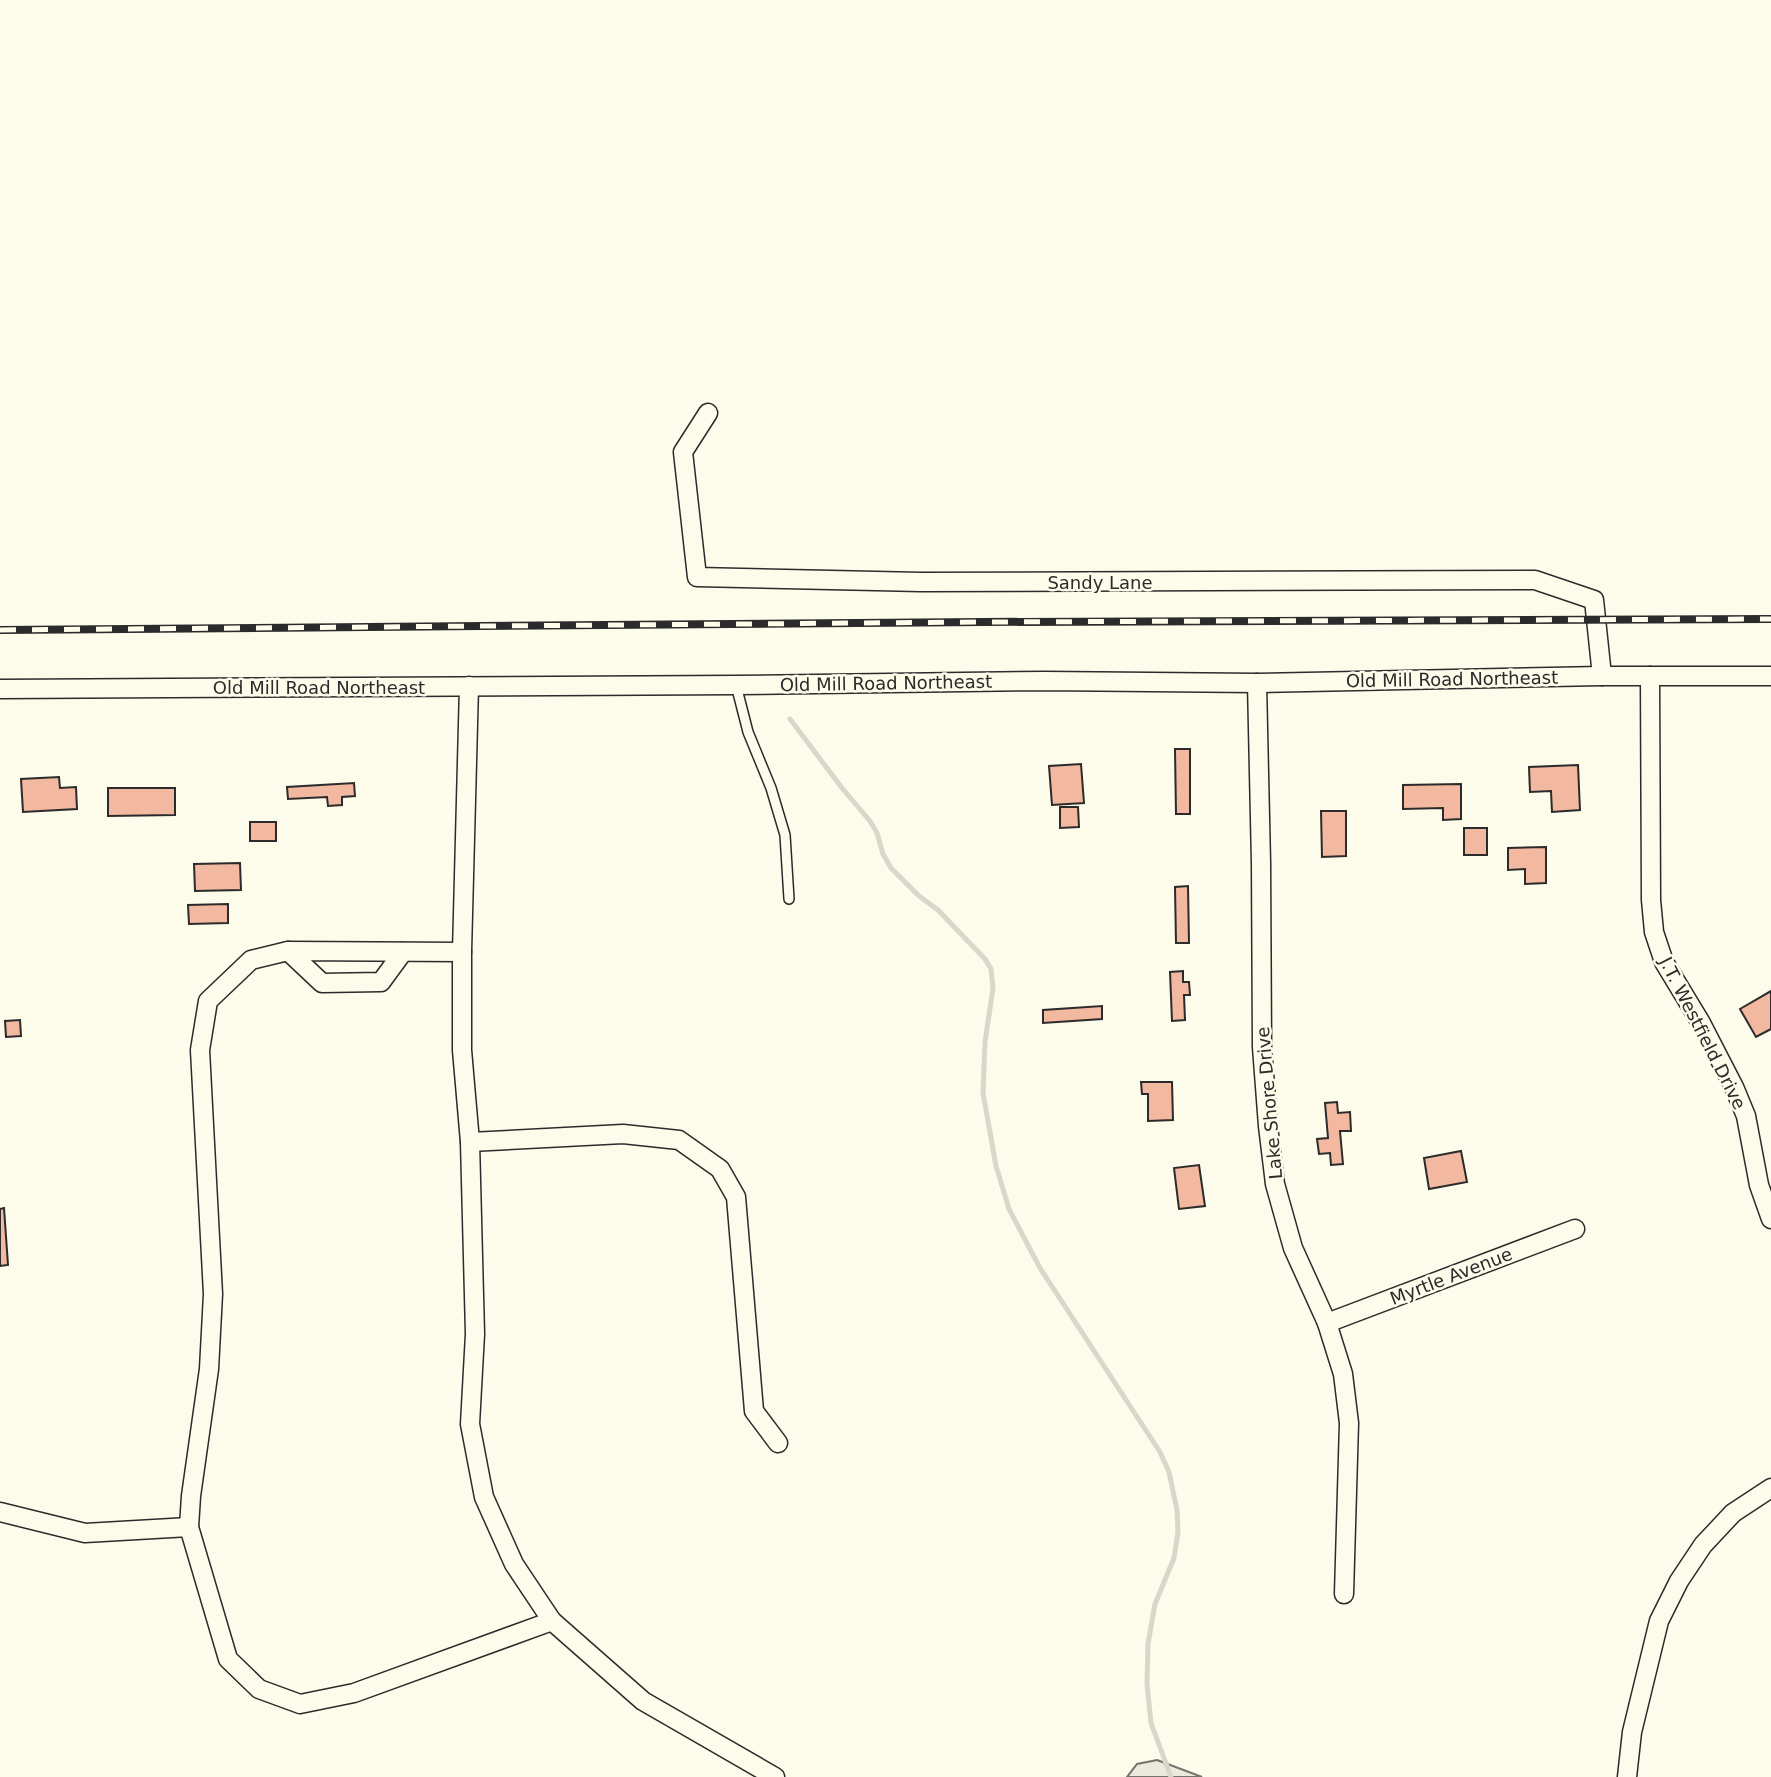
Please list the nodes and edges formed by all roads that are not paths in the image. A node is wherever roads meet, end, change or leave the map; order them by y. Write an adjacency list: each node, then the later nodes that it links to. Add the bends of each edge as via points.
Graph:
1 (708, 413): 2 (street, Sandy Lane, via 683,452 697,577 921,582 1535,580 1594,600)
2 (1602, 676): 3 (street, Old Mill Road Northeast); 5 (street, Old Mill Road Northeast)
3 (1650, 676): 4 (street, Old Mill Road Northeast); 14 (street, J.T. Westfield Drive, via 1654,932 1664,962 1701,1023 1746,1116 1759,1185)
4 (1771, 676)
5 (1257, 683): 6 (street, Old Mill Road Northeast); 16 (street, Lake Shore Drive, via 1262,1047 1268,1126 1275,1184 1293,1248)
6 (736, 685): 7 (street, Old Mill Road Northeast); 9 (lane, via 785,835)
7 (469, 686): 8 (street, Old Mill Road Northeast); 12 (street)
8 (0, 689)
9 (789, 899)
10 (288, 951): 11 (street); 11 (street, via 322,983 381,982); 20 (street, via 251,960 208,1001 200,1050 213,1294 209,1369)
11 (403, 952): 12 (street)
12 (462, 953): 13 (street, via 462,1050)
13 (470, 1142): 17 (street, via 623,1134 679,1140 720,1169 736,1197 754,1411); 22 (street, via 475,1334 470,1424 484,1497 514,1564)
14 (1771, 1219)
15 (1575, 1228): 16 (street, Myrtle Avenue)
16 (1327, 1323): 21 (street, Lake Shore Drive, via 1343,1374 1349,1423)
17 (778, 1443)
18 (1771, 1488): 24 (street, via 1733,1513 1703,1545 1679,1581 1660,1621 1632,1732)
19 (0, 1512): 20 (street, via 85,1533)
20 (189, 1527): 22 (street, via 228,1659 259,1689 300,1704 354,1692)
21 (1344, 1594)
22 (552, 1621): 23 (street, via 643,1701)
23 (775, 1777)
24 (1627, 1777)

